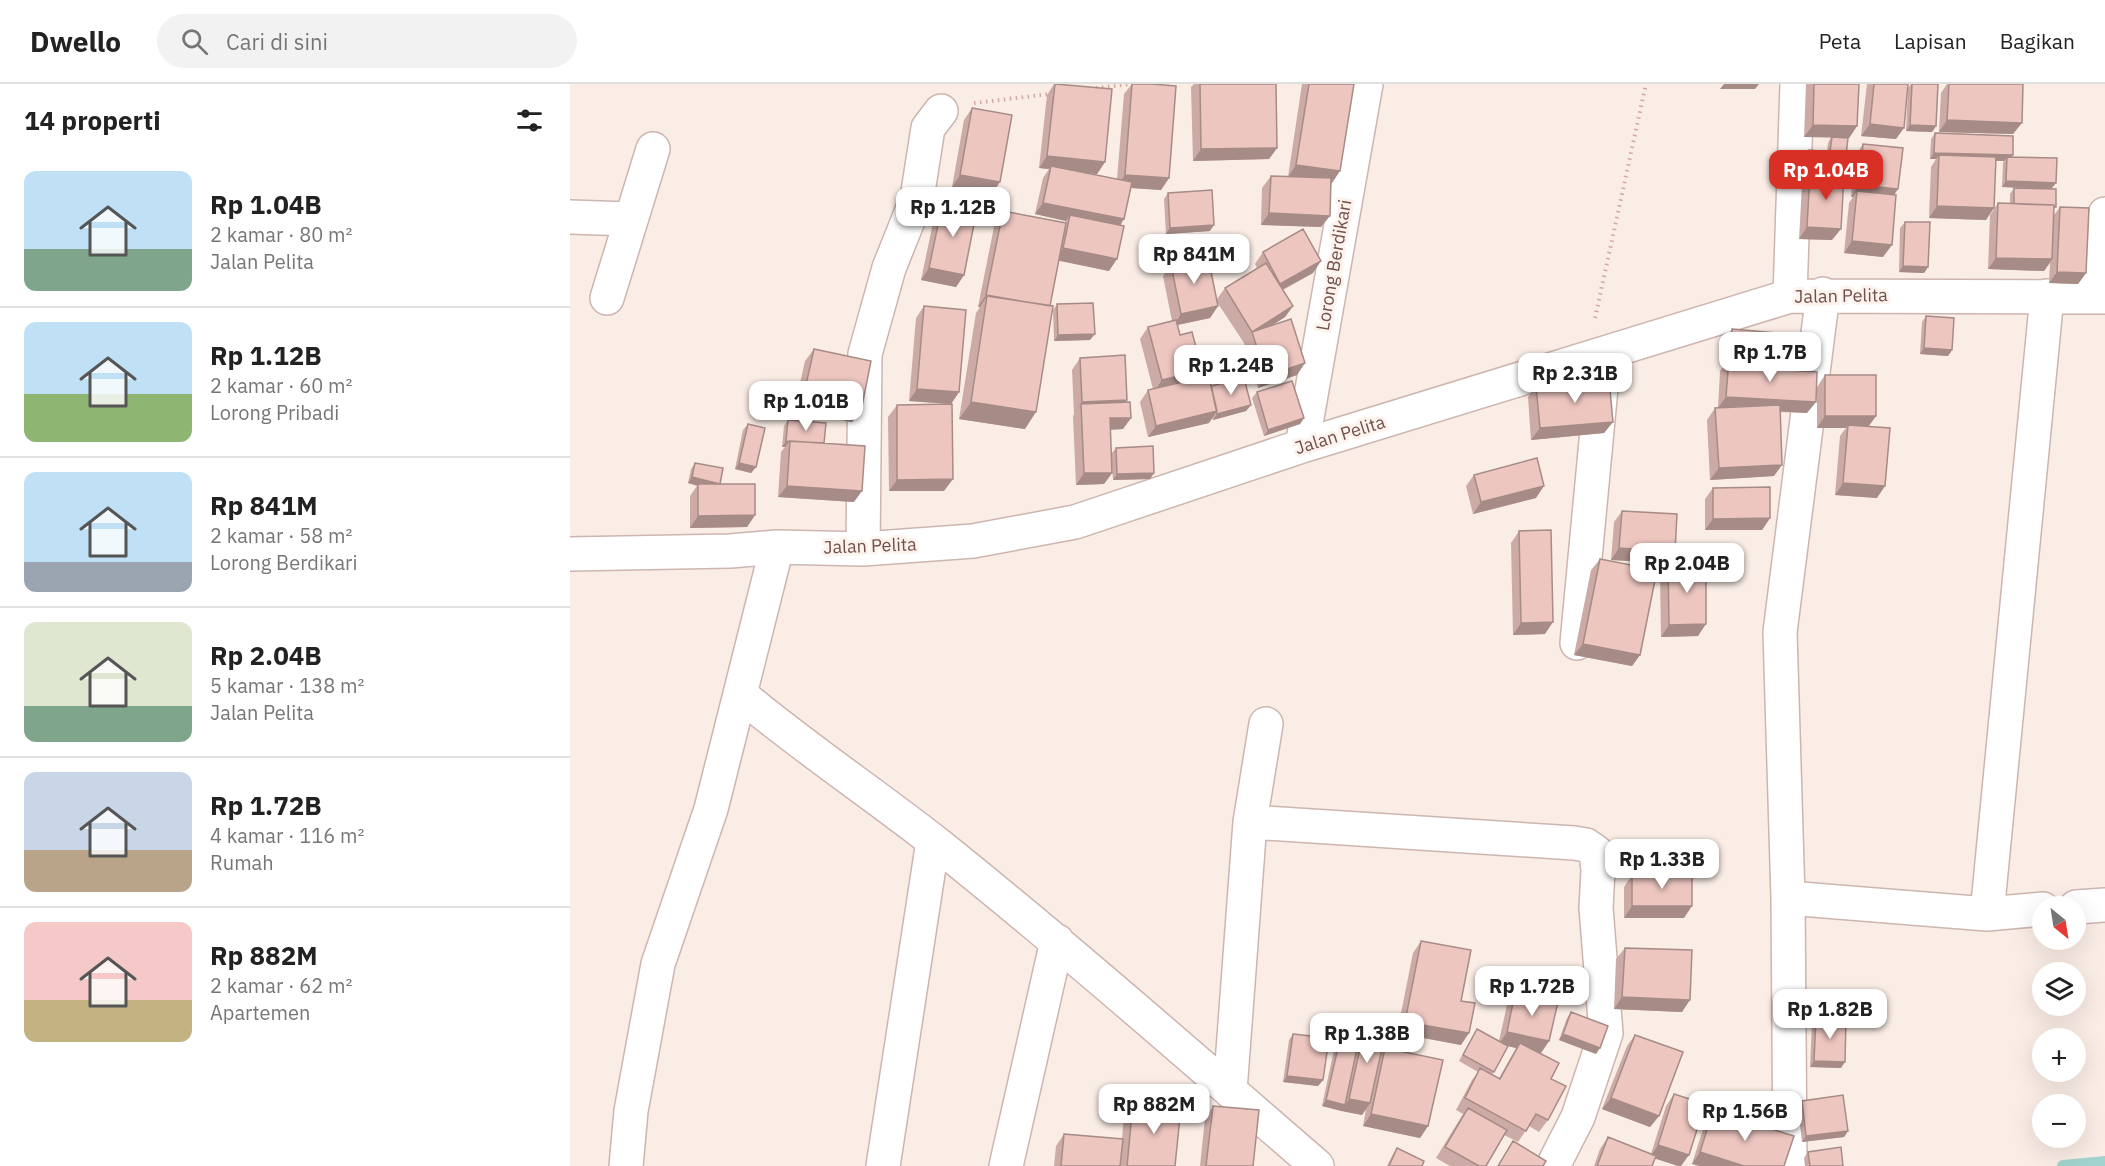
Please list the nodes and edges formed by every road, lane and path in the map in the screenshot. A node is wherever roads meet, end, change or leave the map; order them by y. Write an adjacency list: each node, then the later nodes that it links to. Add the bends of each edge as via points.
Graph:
1 (1131, 84): 5 (path)
2 (1366, 84): 18 (street, Lorong Berdikari)
3 (1646, 84): 17 (path)
4 (1797, 84): 13 (street)
5 (1084, 90)
6 (1060, 93): 7 (path, via 965,104)
7 (941, 111): 20 (street, via 928,128 917,198 889,268 865,354)
8 (653, 149): 11 (street)
9 (2105, 214): 15 (street)
10 (570, 217): 11 (street)
11 (630, 219): 16 (street)
12 (1823, 294): 13 (street, Jalan Pelita); 14 (street, Jalan Pelita); 27 (street, via 1780,632)
13 (1790, 296): 17 (street, Jalan Pelita)
14 (2047, 296): 15 (street, Jalan Pelita); 31 (street)
15 (2099, 297)
16 (607, 298)
17 (1595, 356): 18 (street, Jalan Pelita); 22 (street)
18 (1302, 446): 20 (street, Jalan Pelita, via 1076,522 974,541)
19 (777, 547): 20 (street, Jalan Pelita); 21 (street, Jalan Pelita); 23 (street)
20 (863, 549)
21 (570, 554)
22 (1577, 643)
23 (740, 694): 26 (street); 34 (street, via 711,809 658,964 631,1111)
24 (1266, 724): 25 (street)
25 (1250, 822): 33 (street); 38 (street, via 1574,843 1596,852 1596,908 1606,1033 1578,1117)
26 (933, 841): 32 (street); 35 (street)
27 (1788, 898): 31 (street); 39 (street)
28 (2105, 904): 29 (street)
29 (2086, 906)
30 (2032, 910): 31 (street)
31 (1987, 914)
32 (1057, 940): 33 (street); 36 (street)
33 (1230, 1091): 37 (street)
34 (626, 1166)
35 (883, 1166)
36 (1006, 1166)
37 (1317, 1166)
38 (1553, 1166)
39 (1790, 1166)

